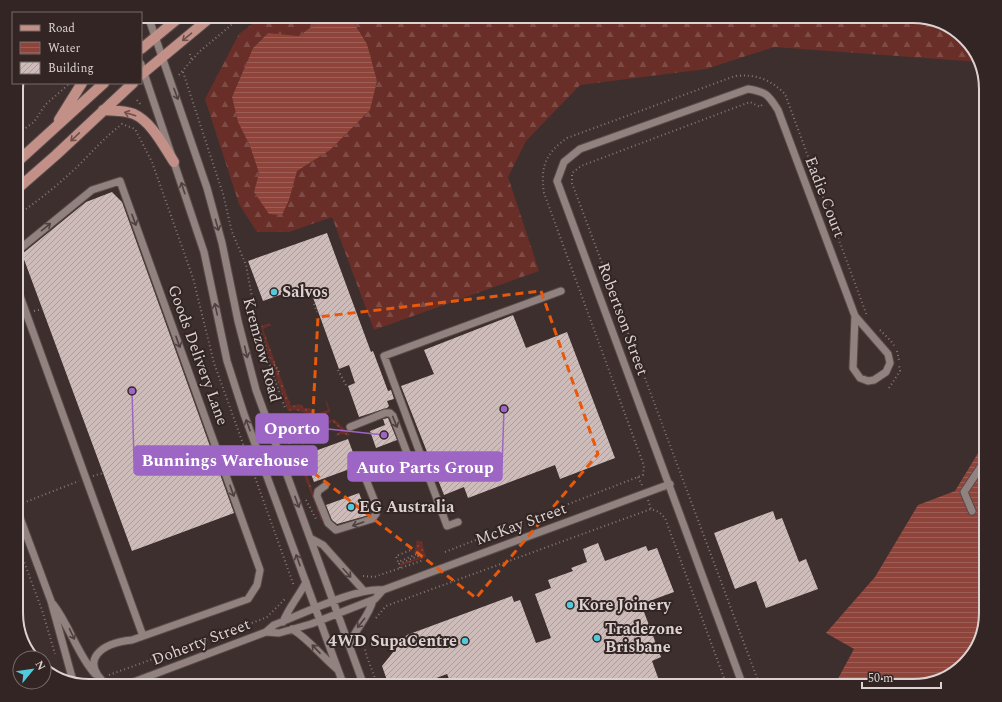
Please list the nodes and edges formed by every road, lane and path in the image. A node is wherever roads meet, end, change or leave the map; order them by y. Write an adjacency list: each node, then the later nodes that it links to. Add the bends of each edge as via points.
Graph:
1 (151, 23): 5 (street, Kremzow Road)
2 (173, 23): 5 (main road)
3 (204, 23): 8 (main road, one-way to 8)
4 (234, 23): 9 (path)
5 (156, 37): 6 (main road); 8 (street, Kremzow Road)
6 (142, 48)
7 (190, 54): 9 (path)
8 (162, 58): 10 (main road); 66 (street, Kremzow Road, one-way to 66, via 207,188 256,390)
9 (192, 62): 11 (path)
10 (142, 71): 27 (street, Kremzow Road)
11 (183, 72): 12 (path); 35 (path, via 223,194 232,232 246,265)
12 (179, 75)
13 (69, 84): 24 (path, via 45,105 34,122)
14 (81, 84): 25 (main road)
15 (103, 84): 25 (main road)
16 (132, 84): 23 (main road)
17 (779, 88): 18 (path); 37 (path, via 785,94); 55 (path, via 766,79 747,75 735,76 567,138 553,148 545,163 542,177 544,193 644,466 644,475)
18 (776, 90)
19 (762, 91): 36 (street, Eadie Court, via 769,96 778,110); 58 (street, Robertson Street, via 748,89 580,149 564,162 557,181)
20 (137, 100): 21 (path, via 140,104)
21 (143, 101)
22 (763, 105): 99 (path, via 760,108 750,102 581,166 572,173 572,183)
23 (103, 110): 27 (main road, one-way to 23, via 150,126 135,114); 28 (main road, one-way to 28)
24 (23, 130)
25 (51, 131): 26 (main road)
26 (23, 157)
27 (174, 162): 71 (street, Kremzow Road, one-way to 27, via 227,361 204,252)
28 (23, 184)
29 (23, 211): 74 (path, via 45,195 122,124 135,129 152,162 193,278 214,363 294,583)
30 (23, 246): 87 (street, Goods Delivery Lane, one-way to 87, via 92,190 120,181 260,570 257,585 248,599)
31 (561, 291): 64 (street, via 384,356 447,526)
32 (23, 304): 56 (street)
33 (314, 304): 34 (path)
34 (317, 312)
35 (255, 313)
36 (855, 316): 36 (street, Eadie Court, via 888,354 890,363 886,372 874,380 860,378 853,368)
37 (868, 318)
38 (877, 327): 44 (path, via 891,341 899,354 900,371)
39 (260, 330): 40 (path)
40 (270, 366): 42 (path, via 275,365); 45 (path)
41 (338, 370): 43 (path)
42 (280, 374)
43 (346, 385)
44 (889, 388)
45 (285, 408)
46 (350, 427): 49 (street, one-way to 49, via 390,413 394,416 407,453)
47 (365, 458): 48 (path)
48 (364, 462)
49 (406, 464)
50 (318, 468): 52 (path)
51 (979, 470): 63 (street, via 964,492)
52 (310, 471)
53 (363, 472): 59 (street, one-way to 59, via 376,507 376,514 372,519 339,530 333,529 317,496 318,491)
54 (103, 473): 56 (path)
55 (638, 477): 57 (path); 68 (path)
56 (86, 478): 60 (path); 87 (street)
57 (641, 483)
58 (670, 484): 72 (street, McKay Street); 98 (street, Robertson Street)
59 (325, 486)
60 (23, 502)
61 (650, 506): 62 (path)
62 (651, 509): 83 (path, via 386,606); 97 (path, via 665,518)
63 (972, 511)
64 (458, 522)
65 (23, 526): 77 (street)
66 (310, 538): 73 (street, one-way to 73, via 323,545); 78 (street, Kremzow Road)
67 (411, 550): 70 (path, via 396,556 398,562 417,554 418,556 399,564)
68 (445, 552)
69 (23, 559): 89 (path)
70 (400, 568)
71 (306, 582): 79 (street, Kremzow Road); 82 (street)
72 (383, 590): 73 (street, McKay Street); 76 (street, McKay Street)
73 (364, 591): 78 (street, McKay Street)
74 (291, 592)
75 (286, 597): 93 (path, via 267,617)
76 (373, 600): 80 (street, McKay Street); 88 (street, one-way to 88, via 370,611 353,633)
77 (51, 601): 91 (street); 93 (street, one-way to 93, via 63,617 87,666)
78 (334, 602): 79 (street, McKay Street); 80 (street, Kremzow Road)
79 (316, 610): 81 (street, Kremzow Road); 82 (street, Doherty Street)
80 (338, 613): 81 (street, Doherty Street); 88 (street, Kremzow Road)
81 (320, 621): 84 (street, Doherty Street); 90 (street, Kremzow Road)
82 (283, 622): 85 (street, Doherty Street)
83 (373, 622)
84 (292, 629): 85 (street, Doherty Street, via 279,633); 90 (street, one-way to 84, via 308,640)
85 (266, 632): 92 (street, Doherty Street)
86 (364, 632): 96 (path, via 362,638)
87 (143, 636): 93 (street, via 104,647 95,658 94,669)
88 (349, 645): 95 (street, Kremzow Road)
89 (56, 655)
90 (338, 670): 94 (street, Kremzow Road)
91 (72, 677)
92 (145, 678)
93 (99, 679)
94 (341, 679)
95 (361, 679)
96 (375, 679)
97 (724, 679)
98 (740, 679)
99 (757, 679)

